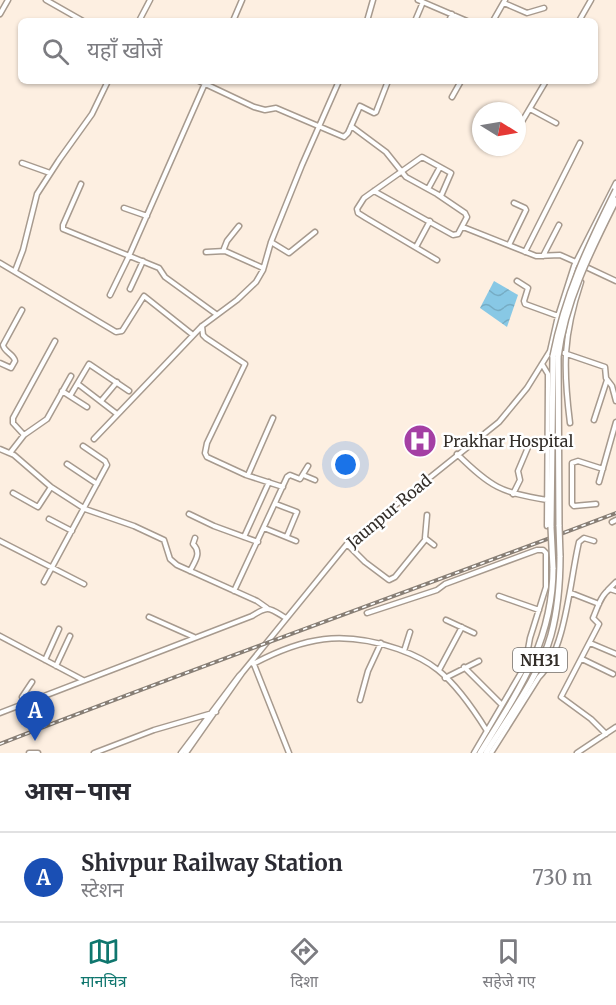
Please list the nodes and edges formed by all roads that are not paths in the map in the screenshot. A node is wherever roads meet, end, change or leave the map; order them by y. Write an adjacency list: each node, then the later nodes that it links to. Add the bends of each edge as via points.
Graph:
1 (8, 0): 10 (street)
2 (46, 0): 12 (street)
3 (150, 0): 13 (street)
4 (242, 0): 14 (street)
5 (374, 0): 15 (street)
6 (591, 0): 20 (street)
7 (421, 1): 11 (street); 16 (street)
8 (505, 1): 9 (street, via 527,13); 19 (street)
9 (544, 8)
10 (0, 14)
11 (452, 14): 17 (street); 18 (street)
12 (73, 18)
13 (141, 18)
14 (234, 18)
15 (368, 18)
16 (416, 18)
17 (450, 18)
18 (461, 18)
19 (496, 18)
20 (581, 18)
21 (107, 84): 38 (street, via 92,114)
22 (204, 84): 49 (street)
23 (209, 84): 32 (street, via 254,107 276,108)
24 (338, 84): 32 (street)
25 (387, 84): 33 (street, via 376,112 360,105)
26 (459, 84): 28 (street)
27 (544, 84): 29 (street)
28 (452, 97)
29 (530, 109): 30 (street); 31 (street)
30 (526, 115)
31 (556, 123)
32 (318, 126): 33 (street, via 344,137); 55 (street)
33 (351, 126): 37 (street, via 386,152)
34 (580, 143): 60 (street)
35 (22, 164): 38 (street)
36 (440, 167): 37 (street, via 422,157); 41 (street); 44 (street, via 451,174)
37 (402, 172): 41 (street); 43 (street)
38 (50, 173): 69 (street, via 37,194)
39 (616, 183): 65 (street)
40 (81, 184): 61 (street, via 63,229)
41 (428, 189): 44 (street)
42 (616, 190): 81 (highway, NH31, bridge, via 581,261)
43 (374, 191): 50 (street); 57 (street, via 360,202 358,213)
44 (441, 196): 53 (street, via 466,215)
45 (616, 200): 81 (highway, NH31, bridge, via 581,273)
46 (514, 203): 56 (street, via 526,210)
47 (616, 205): 67 (street)
48 (124, 208): 49 (street)
49 (147, 216): 61 (street)
50 (430, 221): 53 (street, via 453,235); 57 (street)
51 (559, 225): 62 (street)
52 (239, 226): 58 (street)
53 (463, 227): 56 (street)
54 (315, 232): 55 (street, via 289,253)
55 (271, 242): 68 (street)
56 (509, 245): 60 (street)
57 (416, 247): 63 (street)
58 (223, 251): 59 (street); 68 (street)
59 (206, 252)
60 (525, 252): 62 (street)
61 (129, 256): 64 (street); 73 (street)
62 (543, 256): 65 (street, via 560,255)
63 (437, 260)
64 (143, 261): 72 (street); 75 (street, via 159,268 165,277)
65 (576, 262): 67 (street); 76 (street)
66 (0, 263): 69 (street)
67 (586, 267): 70 (street); 80 (street, via 572,311)
68 (263, 268): 75 (street, via 249,290)
69 (15, 271): 78 (street, via 116,332 122,331 144,296)
70 (615, 279)
71 (517, 280): 76 (street, via 528,288 524,303)
72 (130, 289)
73 (110, 295)
74 (22, 310): 82 (street, via 3,345 15,361 11,368)
75 (217, 315): 77 (street)
76 (558, 316): 81 (street)
77 (202, 326): 78 (street); 111 (street, via 206,338 244,364 205,453 210,459)
78 (193, 335): 95 (street)
79 (55, 341): 100 (street, via 13,418)
80 (566, 353): 81 (street); 85 (street, via 605,368); 99 (street)
81 (554, 355): 83 (street, Jaunpur Road); 128 (highway, NH31); 196 (highway, NH31, bridge, via 558,601 551,636)
82 (0, 363)
83 (541, 363): 107 (street, Jaunpur Road, via 527,388 499,422); 121 (street, via 548,374)
84 (71, 376): 89 (street)
85 (607, 379): 88 (street); 97 (street)
86 (117, 382): 87 (street, via 89,364); 90 (street); 92 (street)
87 (78, 384): 91 (street); 92 (street)
88 (615, 389): 93 (street)
89 (63, 391): 91 (street); 100 (street, via 48,419)
90 (129, 391)
91 (70, 396): 94 (street)
92 (100, 401): 95 (street)
93 (616, 401)
94 (87, 408)
95 (117, 414): 102 (street)
96 (273, 418): 111 (street)
97 (594, 420)
98 (616, 422): 101 (street)
99 (570, 423)
100 (24, 435): 106 (street)
101 (614, 438): 110 (street)
102 (94, 439)
103 (83, 446): 116 (street, via 107,462)
104 (529, 446): 120 (street)
105 (0, 448): 106 (street)
106 (10, 453): 117 (street)
107 (457, 454): 120 (street, via 489,483); 139 (street, Jaunpur Road)
108 (67, 464): 116 (street)
109 (308, 466): 112 (street)
110 (603, 469): 115 (street); 123 (street, via 578,461 572,463 572,504)
111 (248, 475): 114 (street)
112 (303, 475): 113 (street); 118 (street, via 300,479 288,476)
113 (315, 480)
114 (269, 482): 118 (street); 132 (street)
115 (600, 482)
116 (97, 484): 124 (street)
117 (51, 487): 119 (street, via 38,507); 124 (street)
118 (283, 487): 122 (street)
119 (13, 493)
120 (513, 494): 121 (street)
121 (547, 500): 128 (street)
122 (276, 504): 129 (street); 131 (street, via 297,512)
123 (596, 504)
124 (85, 509): 130 (street); 142 (street, via 164,540 172,561)
125 (189, 514): 132 (street)
126 (427, 515): 134 (street)
127 (49, 519): 130 (street)
128 (549, 526): 195 (highway, NH31, bridge, via 553,568 550,611 541,645)
129 (264, 528): 131 (street); 138 (street)
130 (72, 531): 141 (street)
131 (287, 536): 136 (street)
132 (244, 537): 138 (street)
133 (195, 538): 142 (street, via 193,544 198,555)
134 (425, 540): 139 (street, via 395,577 388,580); 140 (street)
135 (0, 541): 141 (street)
136 (296, 541)
137 (594, 541): 149 (street, via 582,538 579,542)
138 (258, 542): 147 (street)
139 (347, 544): 156 (street, Jaunpur Road)
140 (434, 545)
141 (52, 567): 143 (street); 145 (street)
142 (190, 571): 147 (street)
143 (44, 582)
144 (616, 582): 146 (street)
145 (84, 584)
146 (608, 590): 148 (street); 151 (street)
147 (234, 591): 152 (street)
148 (616, 591)
149 (571, 593): 151 (street); 188 (street, via 546,671)
150 (499, 596): 153 (street)
151 (599, 604): 166 (street, via 593,618 599,624)
152 (267, 608): 156 (street); 164 (street)
153 (538, 610): 154 (street, via 546,587 547,557 540,550); 182 (street, via 525,666)
154 (367, 613)
155 (149, 617): 164 (street)
156 (286, 618): 172 (street, Jaunpur Road)
157 (446, 620): 158 (street)
158 (462, 627): 161 (street); 175 (street)
159 (59, 629): 170 (street)
160 (410, 632): 167 (street)
161 (474, 633)
162 (0, 636): 170 (street)
163 (70, 636): 173 (street)
164 (195, 638): 178 (street)
165 (381, 643): 167 (street); 172 (street, via 347,637 316,639); 180 (street)
166 (590, 644): 168 (street); 169 (street)
167 (404, 651): 175 (street)
168 (616, 654)
169 (582, 659): 176 (street); 187 (street, via 561,697)
170 (45, 660): 173 (street)
171 (479, 661): 174 (street)
172 (253, 663): 183 (street, Jaunpur Road); 193 (street)
173 (56, 666): 178 (street)
174 (464, 667): 177 (street); 182 (street)
175 (439, 670): 177 (street)
176 (613, 675)
177 (445, 678): 186 (street)
178 (84, 681): 181 (street)
179 (32, 682): 181 (street, via 22,697)
180 (360, 700)
181 (25, 703): 184 (street)
182 (502, 705): 186 (street)
183 (213, 712): 191 (street); 192 (street, Jaunpur Road)
184 (0, 713)
185 (616, 727): 187 (street)
186 (487, 731): 194 (street)
187 (606, 734): 199 (street)
188 (495, 747): 197 (street); 198 (street)
189 (29, 753): 190 (street)
190 (38, 753)
191 (94, 753)
192 (184, 753)
193 (289, 753)
194 (474, 753)
195 (480, 753)
196 (486, 753)
197 (491, 753)
198 (497, 753)
199 (577, 753)

